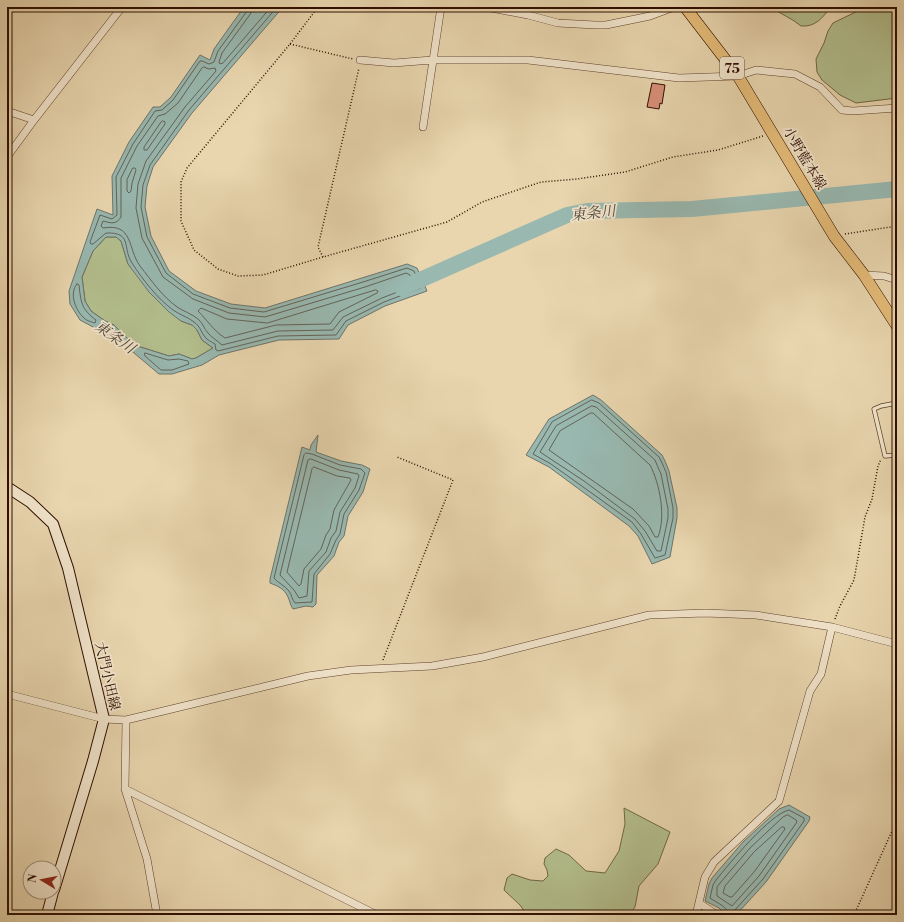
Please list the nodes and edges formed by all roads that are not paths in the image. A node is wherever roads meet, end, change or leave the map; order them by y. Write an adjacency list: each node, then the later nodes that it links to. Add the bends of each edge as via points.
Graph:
1 (122, 7): 11 (street)
2 (442, 7): 7 (street)
3 (486, 7): 4 (street, via 558,23 595,25 650,16)
4 (674, 7)
5 (685, 7): 8 (main road, 小野藍本線 / 75)
6 (360, 60): 7 (street, via 394,63)
7 (432, 60): 8 (street, via 528,60 680,78); 12 (street)
8 (738, 76): 9 (street, via 756,70 795,74 820,87 842,110 853,112); 14 (main road, 小野藍本線 / 75, via 834,236)
9 (897, 108)
10 (7, 111): 11 (street)
11 (34, 120): 13 (street)
12 (423, 127)
13 (7, 157)
14 (864, 275): 15 (street, via 884,276); 16 (main road, 小野藍本線 / 75)
15 (897, 280)
16 (897, 326)
17 (897, 403): 18 (lane, via 874,409 885,456)
18 (897, 455)
19 (7, 487): 23 (main road, 大門小田線, via 30,502 53,524 68,568)
20 (832, 627): 21 (street); 24 (street, via 756,615 649,615 483,657 432,666 351,670 308,676); 28 (street, via 821,674 810,691 779,801 714,862 705,877)
21 (897, 644)
22 (7, 694): 23 (street)
23 (104, 719): 24 (street); 26 (main road, 大門小田線)
24 (126, 720): 25 (street)
25 (125, 789): 30 (street, via 147,859); 31 (street)
26 (62, 864)
27 (51, 900): 29 (main road, 大門小田線)
28 (699, 903): 32 (street); 33 (street)
29 (47, 915)
30 (158, 915)
31 (377, 915)
32 (696, 915)
33 (717, 915)

